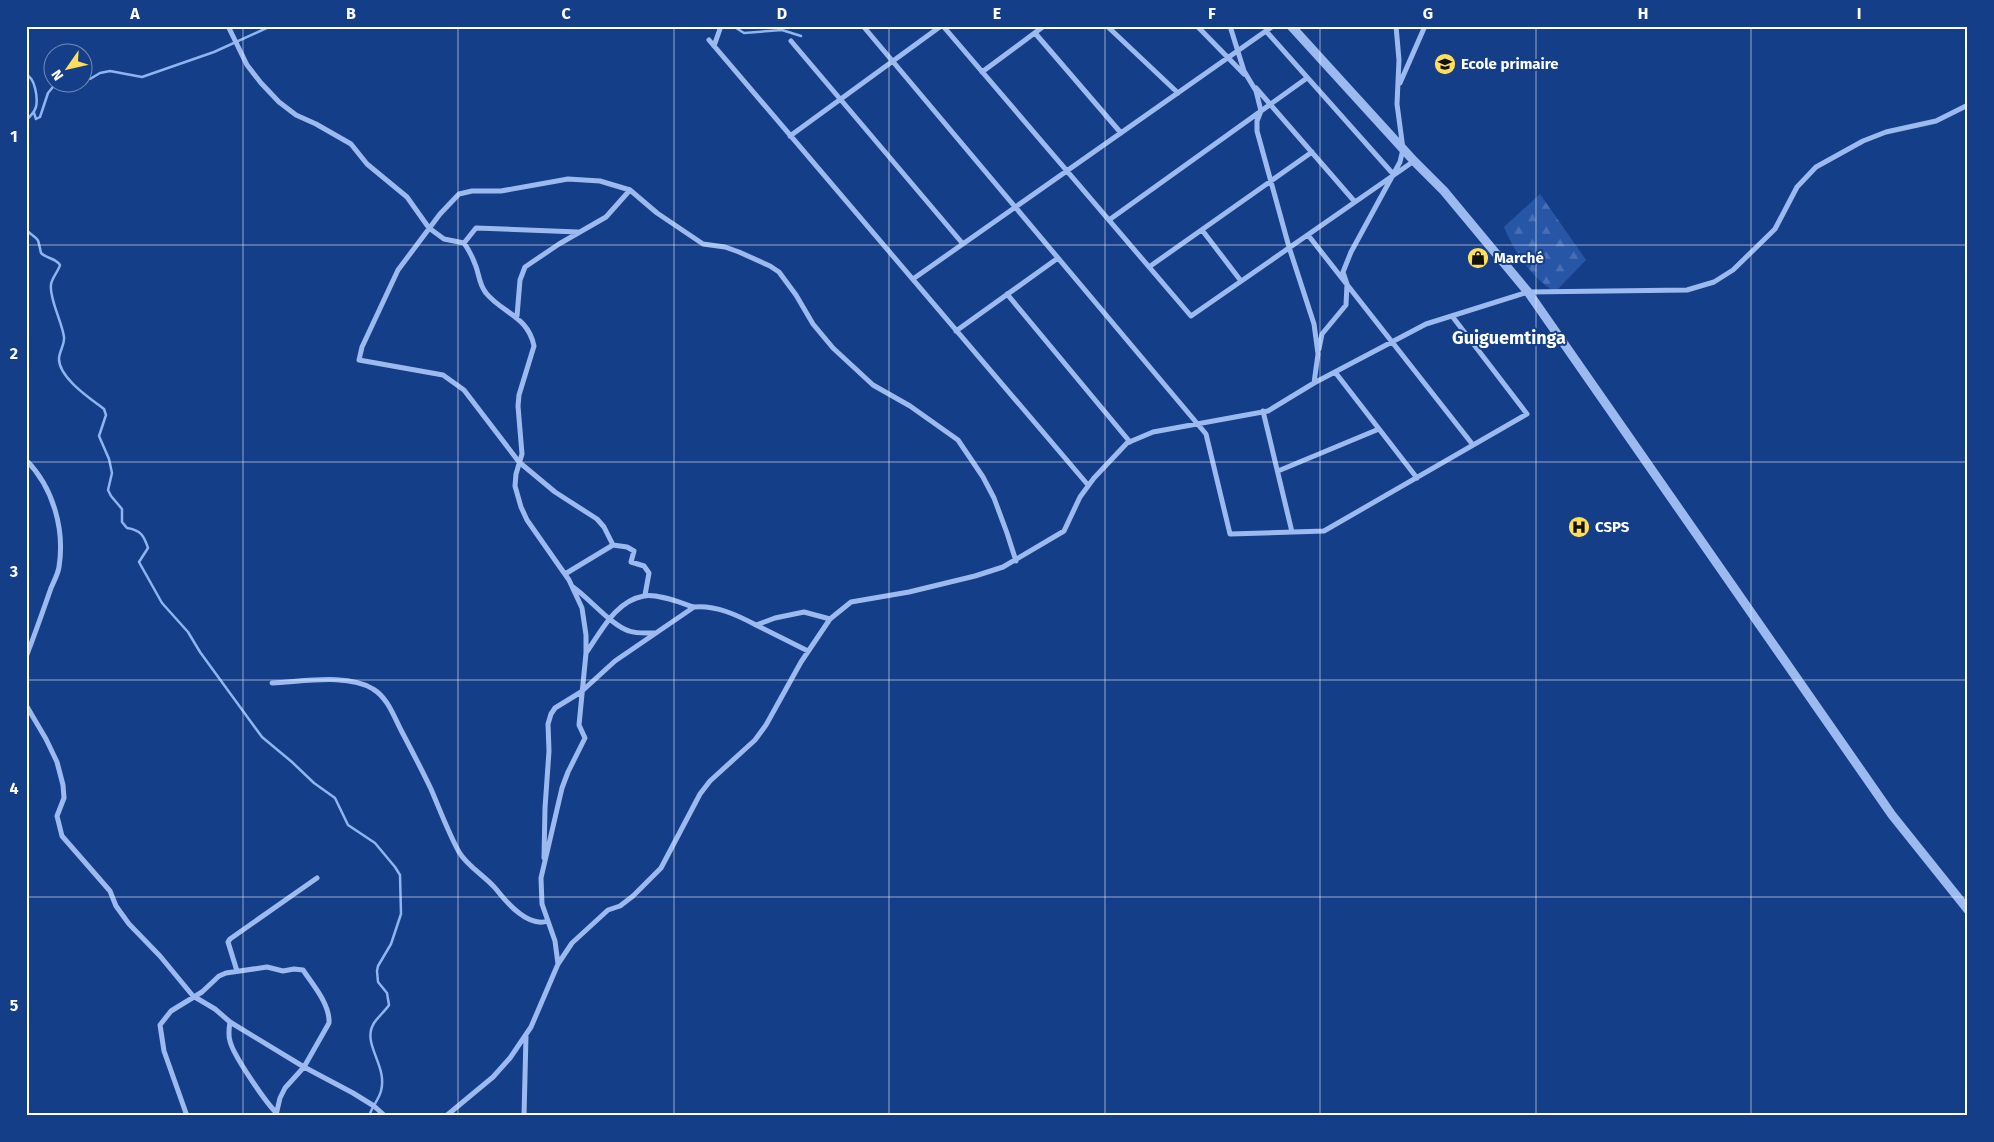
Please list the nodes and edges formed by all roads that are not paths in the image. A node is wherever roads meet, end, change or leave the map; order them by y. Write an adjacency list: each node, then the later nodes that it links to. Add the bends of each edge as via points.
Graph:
1 (228, 26): 42 (street, via 247,65 267,90 296,115 351,144 367,164 407,197)
2 (721, 26): 17 (street)
3 (863, 26): 20 (street)
4 (942, 26): 20 (street); 21 (street)
5 (1044, 26): 14 (street)
6 (1108, 26): 25 (street)
7 (1197, 26): 19 (street)
8 (1230, 26): 18 (street)
9 (1273, 26): 13 (street)
10 (1291, 26): 32 (street)
11 (1396, 26): 24 (street)
12 (1425, 26): 24 (street)
13 (1266, 31): 18 (street); 22 (street)
14 (1035, 33): 21 (street); 30 (street)
15 (709, 40): 17 (street)
16 (791, 41): 26 (street)
17 (714, 46): 31 (street)
18 (1238, 51): 19 (street); 23 (street)
19 (1229, 57): 23 (street); 25 (street)
20 (892, 61): 26 (street); 40 (street)
21 (982, 72): 35 (street)
22 (1307, 78): 27 (street); 36 (street)
23 (1250, 82): 27 (street); 29 (street)
24 (1398, 87): 32 (street)
25 (1178, 93): 30 (street)
26 (840, 99): 31 (street); 47 (street)
27 (1270, 104): 29 (street); 33 (street)
28 (1968, 105): 54 (street, via 1936,121 1886,132 1863,141 1816,167 1797,186 1776,229 1733,270 1714,282 1687,290)
29 (1261, 111): 37 (street, via 1257,131); 41 (street)
30 (1120, 133): 35 (street)
31 (790, 136): 51 (street)
32 (1403, 148): 34 (street); 36 (street)
33 (1312, 152): 37 (street); 39 (street)
34 (1414, 161): 36 (street); 54 (street, via 1444,191)
35 (1067, 171): 40 (street); 41 (street)
36 (1394, 175): 39 (street); 53 (street, via 1351,252 1343,272)
37 (1271, 181): 43 (street); 48 (street)
38 (630, 190): 42 (street, via 600,181 568,178 501,191 465,192 451,202); 44 (street, via 606,217); 75 (street, via 703,244 739,252 779,272 833,348 873,385 958,440 994,498)
39 (1355, 202): 45 (street)
40 (1016, 207): 47 (street); 49 (street)
41 (1109, 220): 50 (street)
42 (429, 228): 46 (street, via 444,239); 69 (street, via 395,275 359,360 443,375 454,382 464,390)
43 (1202, 230): 50 (street); 52 (street)
44 (579, 232): 46 (street, via 476,228); 56 (street, via 525,268 520,280)
45 (1308, 235): 48 (street); 53 (street)
46 (464, 244): 56 (street, via 485,292)
47 (963, 244): 51 (street)
48 (1289, 247): 52 (street); 60 (street, via 1313,318)
49 (1058, 258): 55 (street); 64 (street)
50 (1149, 267): 52 (street, via 1191,316)
51 (912, 279): 58 (street)
52 (1241, 280)
53 (1347, 284): 59 (street); 60 (street, via 1346,305 1322,334)
54 (1528, 292): 57 (street); 92 (street, via 1892,815)
55 (1007, 294): 58 (street); 66 (street)
56 (516, 316): 69 (street, via 529,332 534,346 519,395 523,445)
57 (1452, 316): 59 (street, via 1426,324); 67 (street, via 1527,414)
58 (956, 331): 72 (street)
59 (1392, 342): 61 (street); 67 (street)
60 (1318, 354): 62 (street)
61 (1335, 372): 62 (street); 65 (street)
62 (1314, 384): 63 (street)
63 (1263, 411): 64 (street); 70 (street)
64 (1197, 423): 66 (street, via 1153,432); 73 (street, via 1206,434 1230,534)
65 (1379, 429): 70 (street); 71 (street)
66 (1130, 442): 72 (street)
67 (1473, 445): 71 (street)
68 (26, 460): 86 (street, via 51,496 60,549 59,568)
69 (519, 462): 74 (street, via 555,492 597,519); 76 (street, via 516,486 521,508)
70 (1278, 471): 73 (street)
71 (1417, 478): 73 (street, via 1324,531)
72 (1088, 486): 75 (street, via 1064,531)
73 (1292, 532)
74 (613, 545): 76 (street); 78 (street, via 631,548 635,554 631,562 647,568 649,581)
75 (1016, 561): 81 (street, via 968,578 851,602)
76 (565, 574): 77 (street)
77 (572, 586): 80 (street); 85 (street, via 582,608)
78 (645, 595): 79 (street); 80 (street, via 628,602)
79 (694, 607): 82 (street, via 708,606 730,612); 83 (street)
80 (610, 618): 83 (street, via 627,631); 85 (street)
81 (830, 619): 82 (street, via 804,612); 84 (street)
82 (756, 624): 84 (street)
83 (656, 633): 88 (street, via 616,661)
84 (808, 651): 94 (street, via 755,740 700,794 661,868 634,896 608,910 572,943)
85 (586, 653): 88 (street)
86 (26, 657)
87 (272, 684): 93 (street, via 341,680 374,689 391,710 463,858 516,910 534,921)
88 (582, 692): 90 (street, via 579,725 585,738 562,788); 90 (street, via 556,708 548,724)
89 (26, 705): 96 (street, via 57,762 64,798 57,816 62,836 110,891 129,924)
90 (544, 864): 93 (street, via 540,886)
91 (317, 878): 95 (street, via 230,939 228,948)
92 (1968, 910)
93 (548, 921): 94 (street, via 556,941)
94 (558, 964): 98 (street)
95 (237, 971): 96 (street, via 219,976); 99 (street, via 266,967 283,971 303,970 329,1015 328,1023)
96 (193, 996): 97 (street); 101 (street, via 171,1011 160,1025 164,1051)
97 (230, 1022): 99 (street); 100 (street, via 233,1050)
98 (526, 1036): 103 (street, via 493,1077); 104 (street)
99 (304, 1067): 100 (street, via 280,1098); 102 (street, via 353,1093)
100 (277, 1115)
101 (187, 1116)
102 (385, 1116)
103 (446, 1116)
104 (524, 1116)

